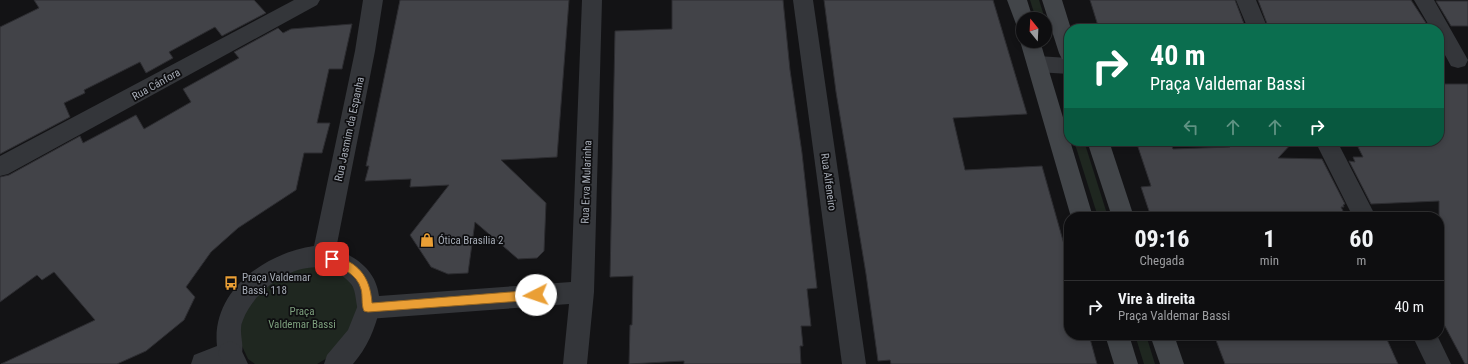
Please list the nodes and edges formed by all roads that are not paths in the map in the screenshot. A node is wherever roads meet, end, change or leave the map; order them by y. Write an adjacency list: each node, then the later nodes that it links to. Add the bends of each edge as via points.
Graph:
1 (310, 0): 20 (street, Rua Cánfora)
2 (373, 0): 24 (street, Rua Jasmim da Espanha)
3 (592, 0): 25 (street, Rua Erva Mularinha)
4 (803, 0): 34 (street, Rua Alfeneiro)
5 (1018, 0): 9 (main road)
6 (1052, 0): 12 (main road)
7 (1246, 0): 10 (street)
8 (1424, 0): 11 (street)
9 (1021, 12)
10 (1256, 24)
11 (1436, 24)
12 (1064, 37)
13 (1444, 39): 15 (street)
14 (1032, 48): 16 (main road)
15 (1455, 60)
16 (1037, 64): 17 (street); 21 (main road)
17 (1064, 66)
18 (1100, 146): 22 (main road)
19 (1329, 146): 23 (street)
20 (0, 167)
21 (1081, 212)
22 (1121, 212)
23 (1362, 212)
24 (323, 257): 26 (street, via 342,262 357,272 366,288); 30 (street, via 302,258 280,265 260,278 244,295 233,315 228,334)
25 (582, 292): 26 (street); 33 (street, Rua Erva Mularinha)
26 (368, 308): 32 (street, via 363,328 352,348)
27 (1119, 340): 35 (main road)
28 (1164, 340): 36 (main road)
29 (1427, 340): 37 (street)
30 (233, 358): 31 (street)
31 (202, 364)
32 (336, 364)
33 (575, 364)
34 (854, 364)
35 (1126, 364)
36 (1172, 364)
37 (1439, 364)

